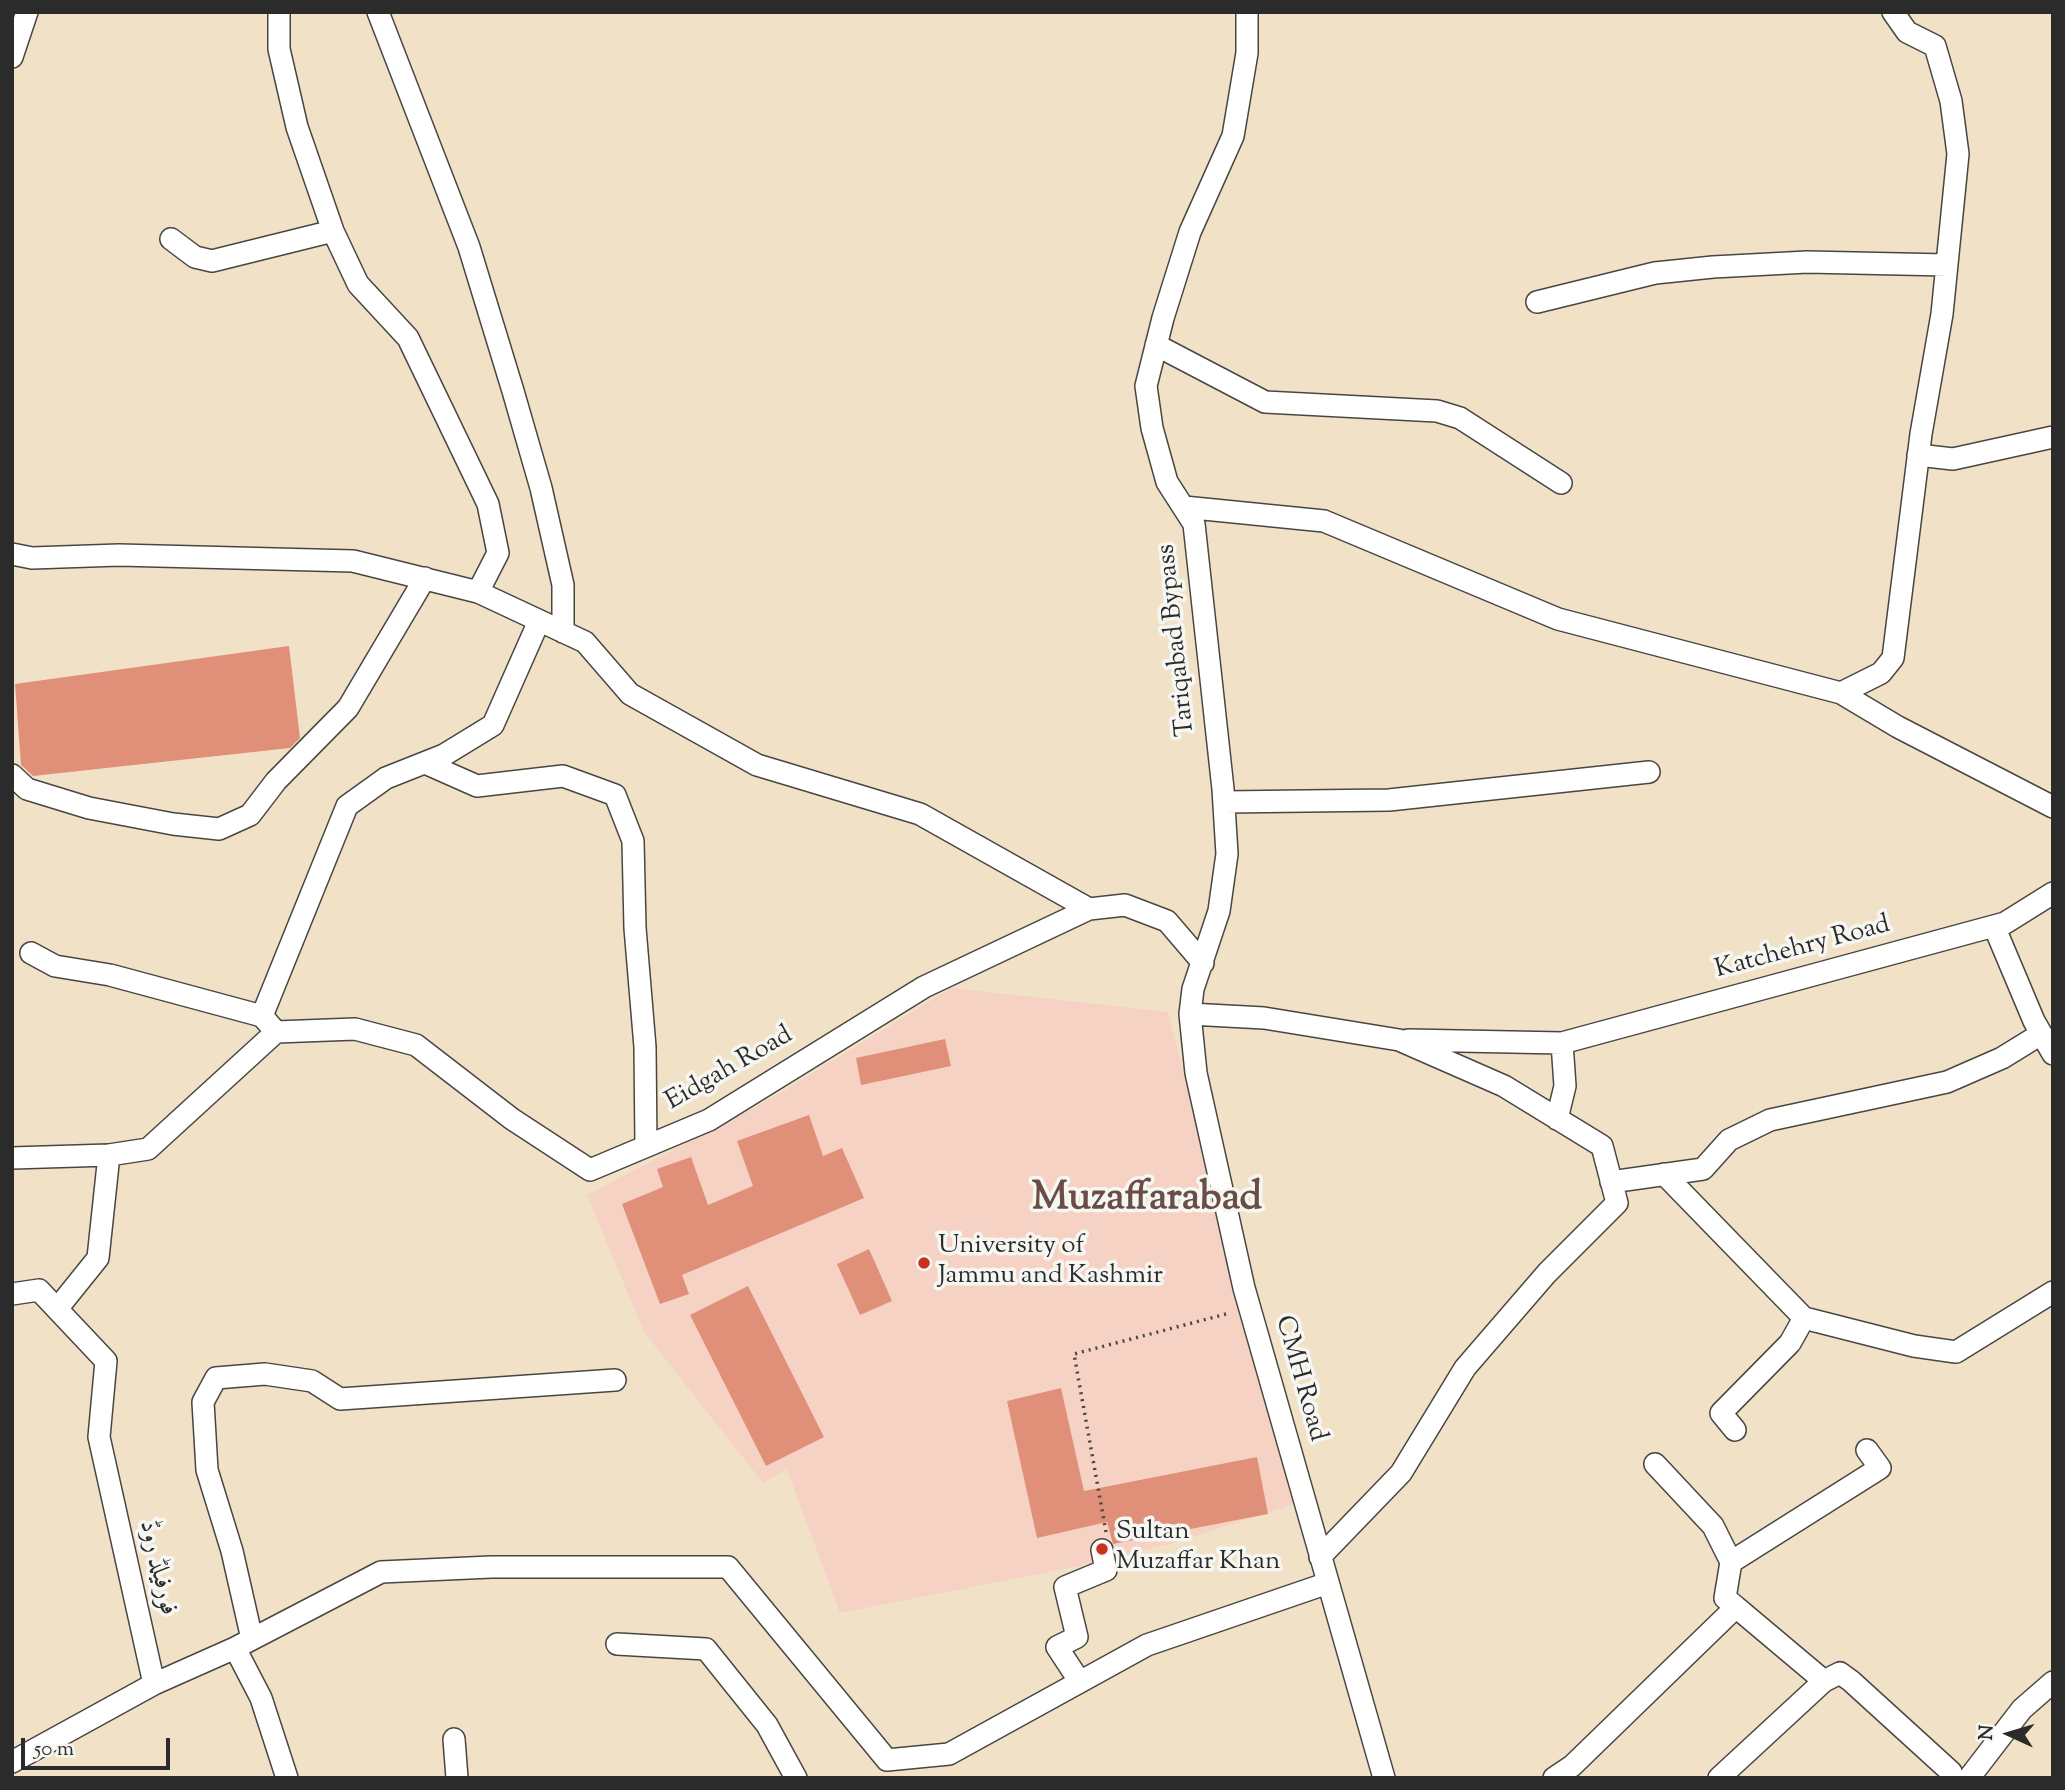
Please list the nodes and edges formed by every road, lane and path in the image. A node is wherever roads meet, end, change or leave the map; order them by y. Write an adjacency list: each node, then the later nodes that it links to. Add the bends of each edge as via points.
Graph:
1 (27, 12): 6 (street)
2 (279, 12): 7 (street, via 279,49 297,127)
3 (378, 12): 20 (street, via 469,247 513,391 563,584)
4 (1247, 12): 11 (street, Tariqabad Bypass, via 1247,53 1233,136 1190,232)
5 (1893, 12): 9 (street, via 1908,32 1935,46 1951,101 1958,154)
6 (12, 57)
7 (333, 232): 8 (street, via 212,261 195,257); 18 (street, via 358,284 408,338 488,504 498,552)
8 (171, 239)
9 (1947, 265): 10 (street, via 1807,262 1713,267 1655,273); 13 (street)
10 (1537, 302)
11 (1156, 345): 14 (street, via 1265,402 1437,411 1460,418); 15 (street, Tariqabad Bypass, via 1146,386 1152,428 1167,482)
12 (2053, 438): 13 (street, via 1953,459)
13 (1918, 455): 21 (street, via 1893,658 1881,673)
14 (1561, 483)
15 (1184, 507): 21 (street, via 1324,521 1558,619); 25 (street, Tariqabad Bypass, via 1194,524)
16 (12, 554): 17 (street, via 32,558 119,555 353,561)
17 (425, 579): 18 (street); 24 (street, via 348,708 276,781 250,815 219,829 173,824 64,801 27,789)
18 (478, 592): 19 (street)
19 (539, 621): 20 (street); 22 (street, via 493,725)
20 (563, 632): 28 (street, via 585,642 630,694 757,765 920,814)
21 (1841, 693): 26 (street)
22 (425, 763): 34 (street, via 386,778 346,806); 40 (street, via 477,786 564,776 615,795 633,841)
23 (1648, 772): 25 (street, via 1389,800)
24 (12, 775)
25 (1224, 802): 31 (street, Tariqabad Bypass, via 1227,854 1219,911)
26 (2053, 807)
27 (2053, 893): 29 (street, Katchehry Road)
28 (1089, 909): 31 (street, Eidgah Road, via 1125,905 1167,920); 40 (street, Eidgah Road, via 924,987 709,1119)
29 (1994, 926): 35 (street); 37 (street, Katchehry Road)
30 (31, 953): 34 (street, via 55,966 110,975)
31 (1203, 963): 32 (street, Tariqabad Bypass)
32 (1193, 989): 33 (street, CMH Road)
33 (1190, 1014): 36 (street, via 1264,1018); 47 (street, CMH Road, via 1198,1086)
34 (269, 1024): 40 (street, Eidgah Road, via 355,1029 416,1045 512,1119 590,1170); 41 (street, via 148,1149)
35 (2041, 1034): 38 (street); 43 (street, via 2002,1058 1947,1082 1770,1120 1729,1140 1703,1169)
36 (1399, 1040): 37 (street, Katchehry Road); 39 (street, via 1504,1086)
37 (1562, 1043): 39 (street, via 1565,1086)
38 (2053, 1054)
39 (1558, 1119): 44 (street, via 1602,1146)
40 (646, 1146)
41 (108, 1156): 42 (street); 48 (street, via 98,1258)
42 (12, 1157)
43 (1664, 1174): 44 (street); 49 (street)
44 (1611, 1182): 55 (street, via 1617,1203 1547,1273 1465,1368 1401,1473)
45 (2053, 1292): 49 (street, via 1956,1352)
46 (12, 1294): 48 (street, فورفیلڈ روڈ, via 39,1290)
47 (1249, 1307): 54 (path, via 1074,1354 1109,1547); 55 (street, CMH Road)
48 (57, 1308): 64 (street, فورفیلڈ روڈ, via 106,1361 99,1437)
49 (1804, 1318): 51 (street, via 1790,1343 1721,1413)
50 (615, 1380): 59 (street, via 340,1399 312,1381 265,1374 216,1378 203,1402 207,1470 232,1551)
51 (1735, 1430)
52 (1867, 1450): 56 (street, via 1880,1468)
53 (1655, 1464): 56 (street, via 1713,1526)
54 (1102, 1550): 62 (street, via 1105,1570 1065,1587 1077,1637 1057,1647)
55 (1320, 1557): 57 (street, CMH Road)
56 (1731, 1562): 58 (street, via 1725,1598)
57 (1328, 1583): 62 (street, via 1147,1645); 71 (street, CMH Road)
58 (1735, 1607): 61 (street); 72 (street, via 1572,1766)
59 (244, 1643): 62 (street, via 381,1572 728,1567 887,1760 949,1754); 64 (street); 68 (street)
60 (617, 1644): 70 (street, via 706,1649 767,1726)
61 (1824, 1681): 67 (street, via 1840,1673); 73 (street)
62 (1080, 1682)
63 (2053, 1682): 67 (street)
64 (154, 1684): 66 (street)
65 (454, 1739): 69 (street)
66 (12, 1762)
67 (1956, 1776)
68 (287, 1778)
69 (457, 1778)
70 (796, 1778)
71 (1384, 1778)
72 (1554, 1778)
73 (1719, 1778)

